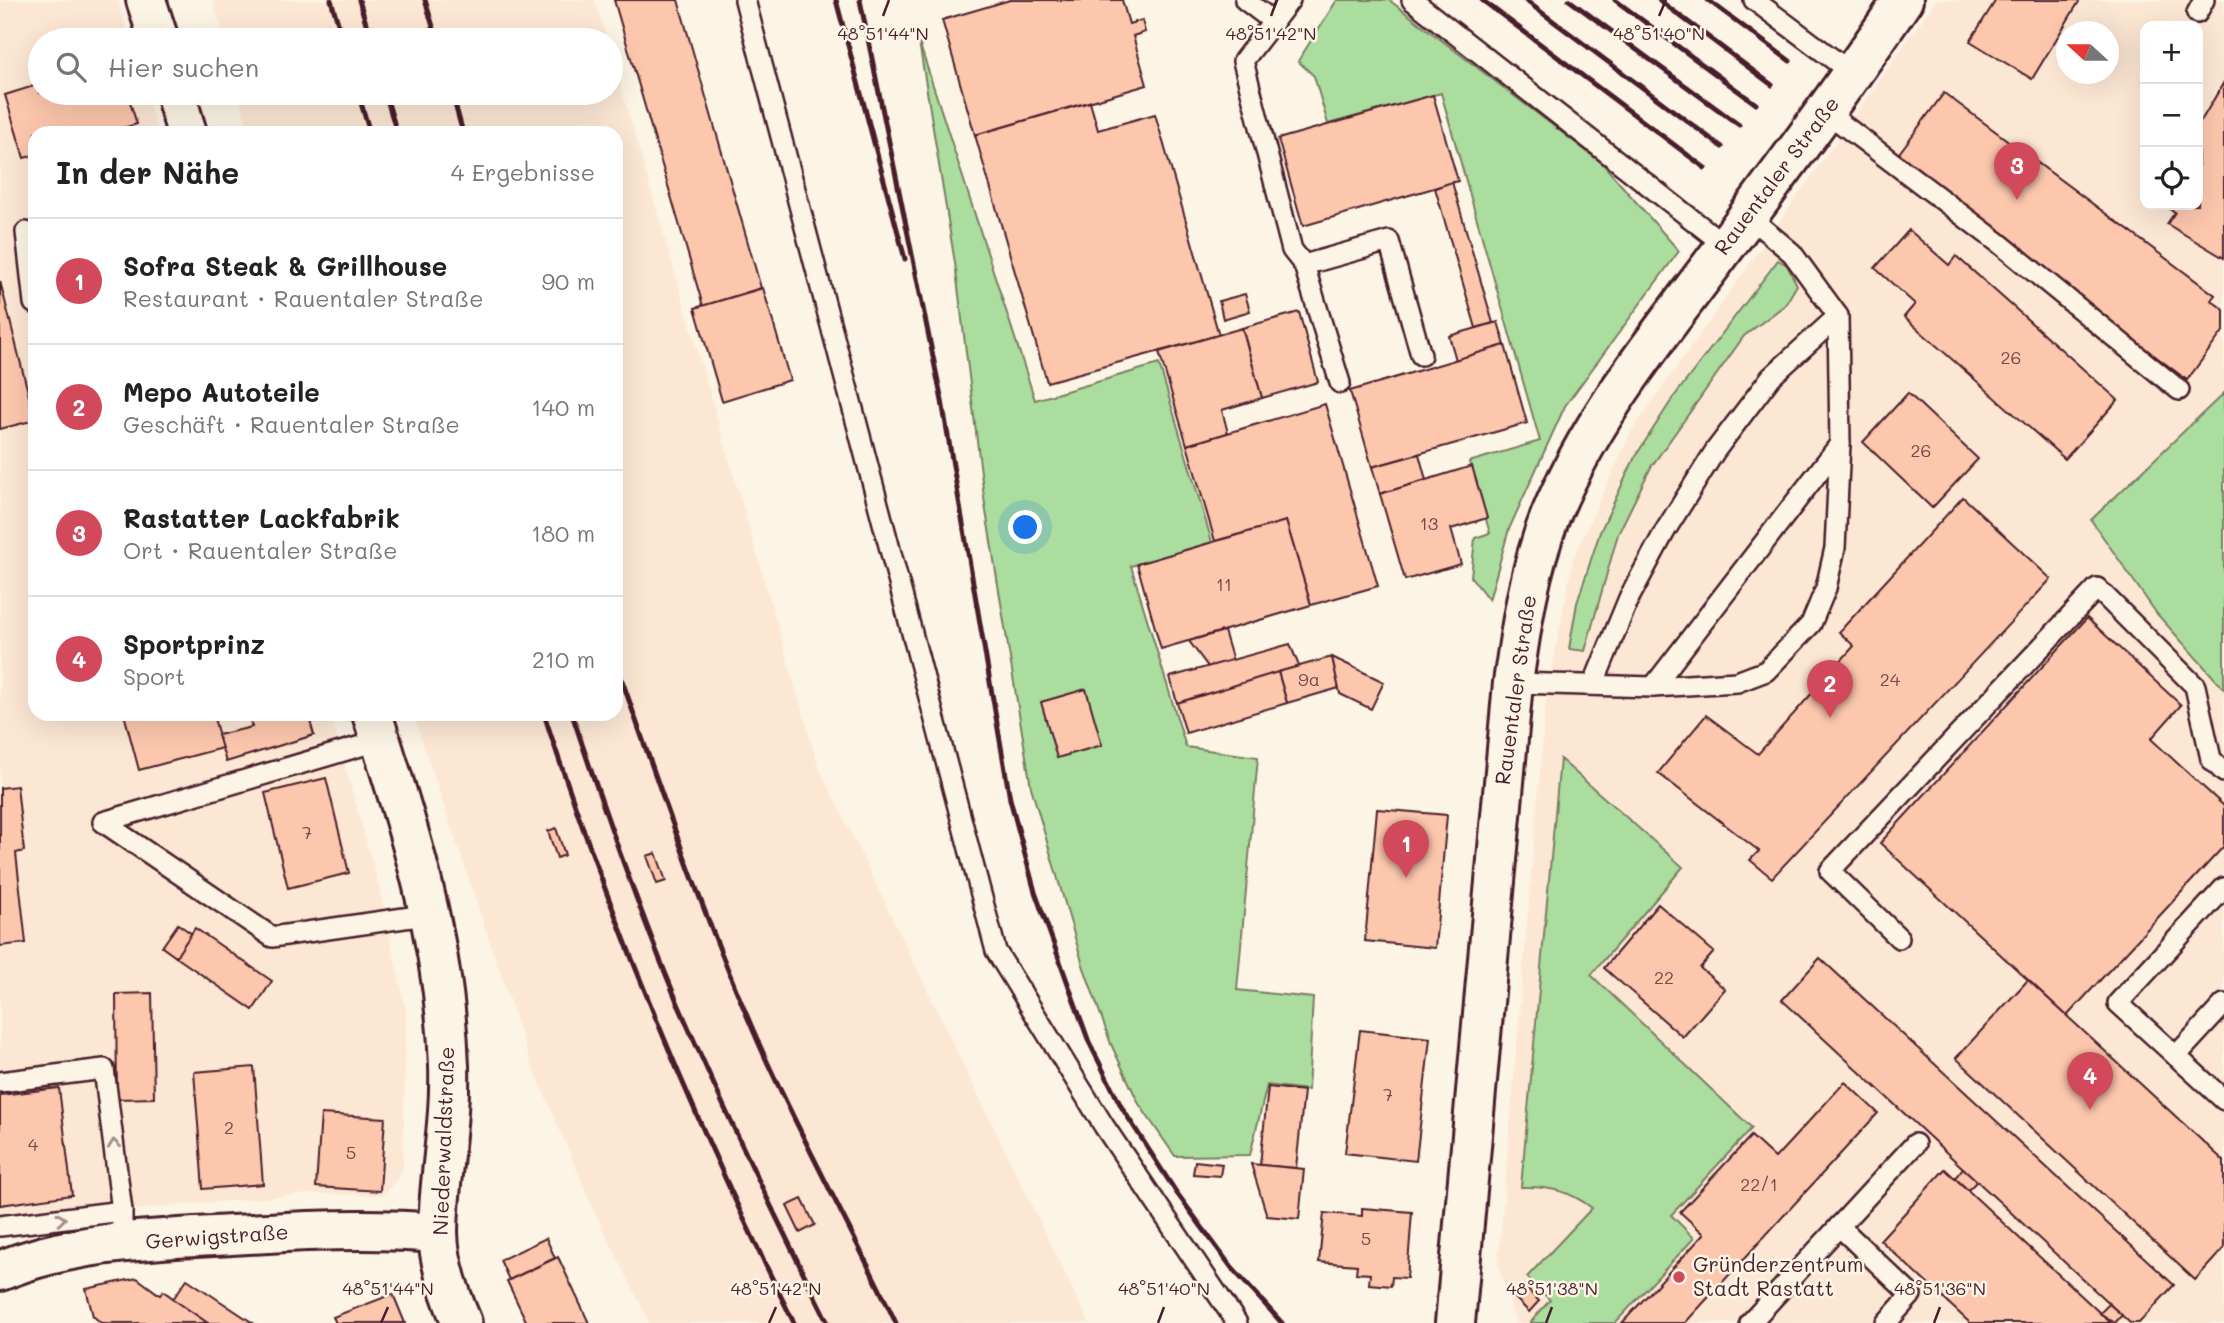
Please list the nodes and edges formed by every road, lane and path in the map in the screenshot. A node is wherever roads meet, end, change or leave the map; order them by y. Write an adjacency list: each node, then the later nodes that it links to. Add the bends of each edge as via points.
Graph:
1 (146, 0): 9 (street)
2 (745, 0): 43 (lane, via 996,951 1104,1126)
3 (1245, 0): 8 (lane)
4 (1290, 0): 8 (lane)
5 (1412, 0): 16 (lane)
6 (1754, 0): 10 (lane)
7 (1903, 0): 10 (street, Rauentaler Straße)
8 (1273, 22): 18 (lane, via 1243,61 1292,250)
9 (155, 28)
10 (1853, 74): 12 (street, Rauentaler Straße)
11 (179, 105): 13 (street)
12 (1826, 112): 14 (street, Rauentaler Straße); 22 (lane, via 1999,243)
13 (185, 126)
14 (1748, 216): 16 (street, Rauentaler Straße); 19 (lane, via 1792,253)
15 (26, 232): 17 (lane)
16 (1726, 246): 24 (street, Rauentaler Straße, via 1622,384 1581,449 1549,520 1526,599)
17 (28, 248)
18 (1304, 265): 20 (lane, via 1388,241); 21 (lane)
19 (1838, 316): 23 (lane); 25 (lane, via 1771,377 1715,451 1629,598)
20 (1421, 355)
21 (1340, 383)
22 (2179, 390)
23 (1840, 444): 26 (lane); 26 (lane, via 1835,548 1811,624 1766,671 1756,675 1737,682)
24 (1513, 682): 25 (lane); 44 (street, Rauentaler Straße)
25 (1593, 685): 26 (lane)
26 (1653, 687)
27 (377, 727): 30 (street, Niederwaldstraße); 30 (lane, via 103,822 272,937)
28 (2224, 772): 31 (lane, via 2211,759 2194,686 2097,588 1830,871)
29 (2224, 888): 33 (lane, via 2119,1003)
30 (432, 914): 40 (street, Niederwaldstraße, via 449,1067)
31 (1899, 938)
32 (2224, 1004): 33 (lane)
33 (2176, 1056): 35 (lane)
34 (0, 1082): 39 (lane, one-way to 34, via 104,1069)
35 (2224, 1100)
36 (1915, 1144): 38 (lane)
37 (0, 1226): 39 (lane, one-way to 39)
38 (1839, 1226): 45 (lane); 46 (lane, via 1911,1295)
39 (122, 1228): 40 (street, Gerwigstraße); 41 (street, Gerwigstraße)
40 (438, 1233): 42 (street, Niederwaldstraße, via 450,1294)
41 (0, 1271)
42 (462, 1323)
43 (1237, 1323)
44 (1455, 1323)
45 (1750, 1323)
46 (1885, 1323)

